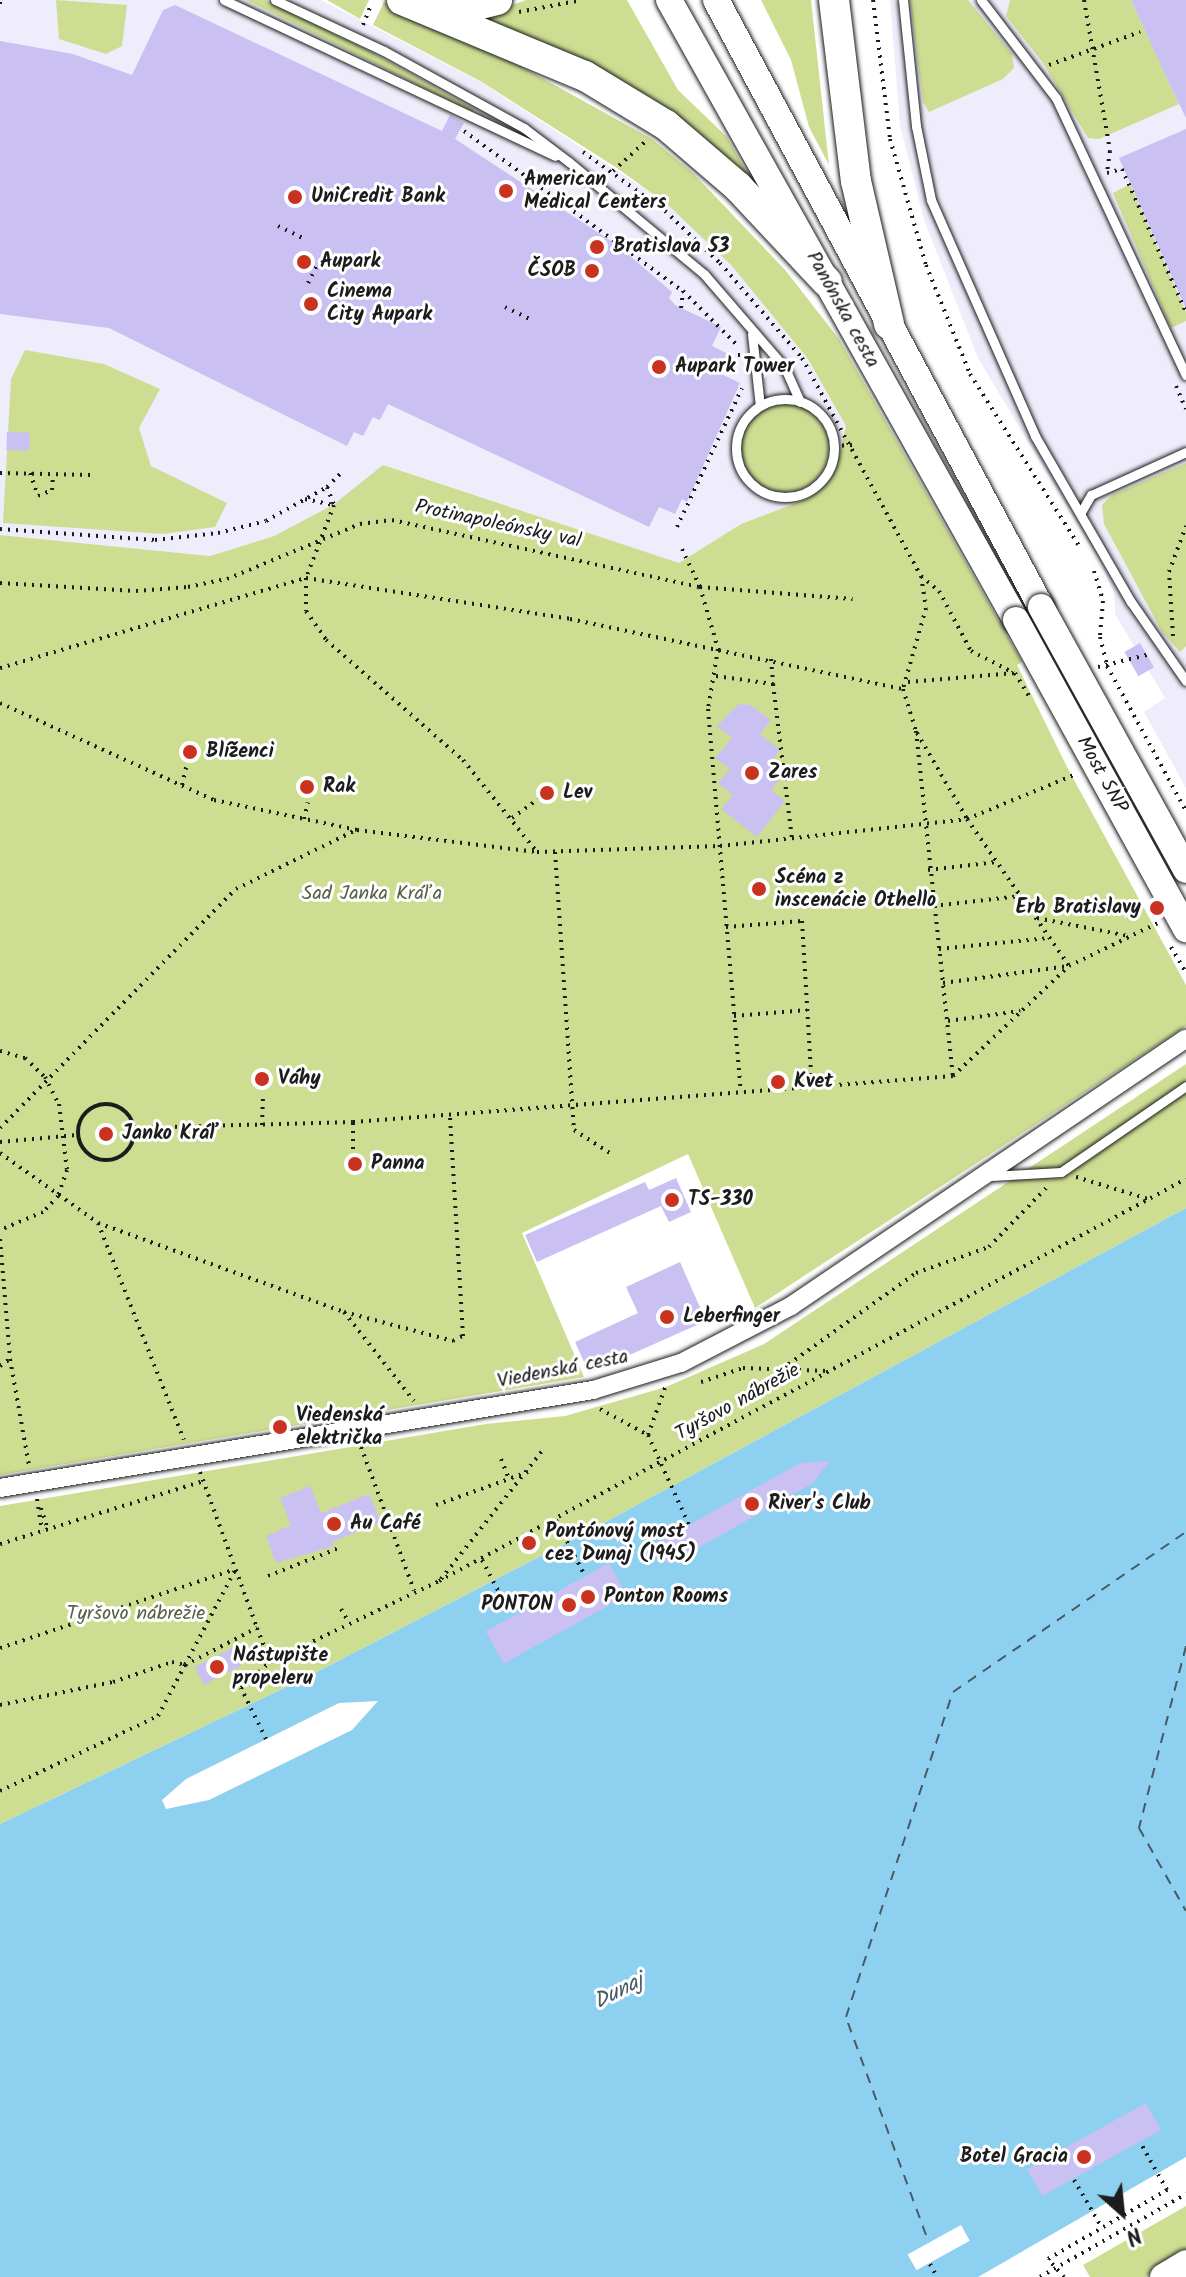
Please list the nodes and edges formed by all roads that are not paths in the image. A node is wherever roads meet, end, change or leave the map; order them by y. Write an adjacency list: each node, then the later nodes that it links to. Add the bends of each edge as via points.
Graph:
1 (224, 0): 11 (lane)
2 (275, 0): 11 (lane, via 384,51 524,128)
3 (402, 0): 12 (main road, via 585,76 666,125 738,187)
4 (425, 0): 10 (main road, via 452,8)
5 (669, 0): 12 (main road, Panónska cesta)
6 (716, 0): 13 (main road, Panónska cesta)
7 (834, 0): 13 (main road, via 856,181)
8 (903, 0): 19 (lane, via 916,126 931,200 1035,436)
9 (981, 0): 15 (lane, via 1037,70 1086,154)
10 (507, 6)
11 (569, 162): 14 (lane, via 677,248)
12 (827, 282): 21 (main road, Panónska cesta)
13 (889, 324): 20 (main road, Panónska cesta)
14 (752, 331): 16 (lane, via 785,368); 17 (lane)
15 (1186, 375)
16 (800, 402): 17 (lane); 17 (lane, via 824,418 834,446 827,474 813,488 786,497 762,492 741,471 736,445 746,418)
17 (760, 406)
18 (1186, 452): 19 (lane, via 1091,495)
19 (1081, 512): 22 (lane, via 1159,647)
20 (1041, 607): 23 (main road, Most SNP, bridge)
21 (1016, 620): 24 (main road, Most SNP, bridge)
22 (1186, 681)
23 (1186, 870)
24 (1186, 929)
25 (1186, 1039): 27 (street, Viedenská cesta)
26 (1186, 1086): 27 (lane, via 1061,1172)
27 (984, 1176): 28 (street, Viedenská cesta, via 770,1319 681,1363 593,1390)
28 (0, 1488)
29 (1186, 2263): 30 (main road)
30 (1163, 2277)

